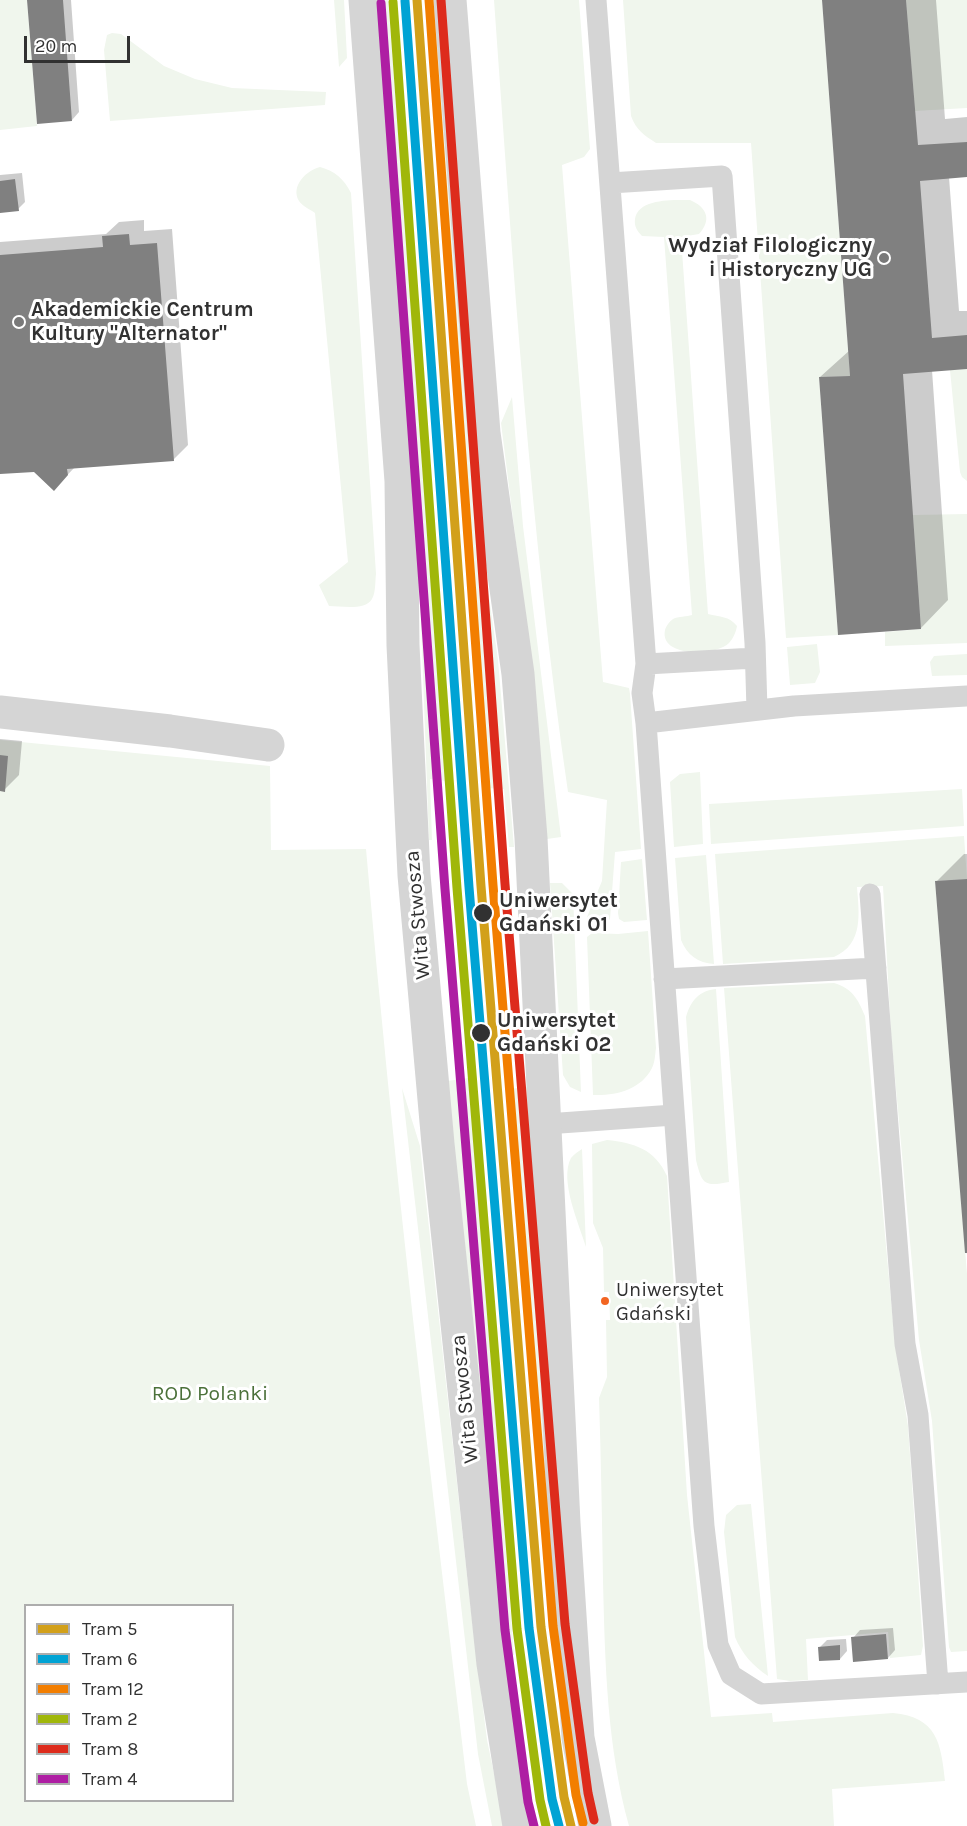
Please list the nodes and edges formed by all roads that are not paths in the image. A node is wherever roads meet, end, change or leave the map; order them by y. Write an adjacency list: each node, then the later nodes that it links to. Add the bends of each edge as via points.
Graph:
1 (364, 0): 19 (street, Wita Stwosza, via 400,481 414,875 491,1653)
2 (450, 0): 16 (street, via 484,433 518,674)
3 (596, 0): 4 (lane)
4 (610, 183): 5 (lane, via 722,176); 6 (lane)
5 (755, 658): 6 (lane); 8 (lane)
6 (646, 664): 10 (lane, via 642,693)
7 (967, 696): 8 (lane)
8 (757, 710): 10 (lane)
9 (0, 712): 11 (street)
10 (646, 723): 14 (lane)
11 (268, 745)
12 (870, 894): 13 (lane)
13 (876, 968): 14 (lane); 18 (lane, via 905,1344 918,1415)
14 (664, 979): 15 (lane)
15 (674, 1115): 16 (lane); 18 (lane, via 704,1526 718,1645 731,1675 761,1694)
16 (546, 1124): 20 (street, via 578,1737)
17 (967, 1682): 18 (lane)
18 (938, 1684)
19 (519, 1826)
20 (595, 1826)

